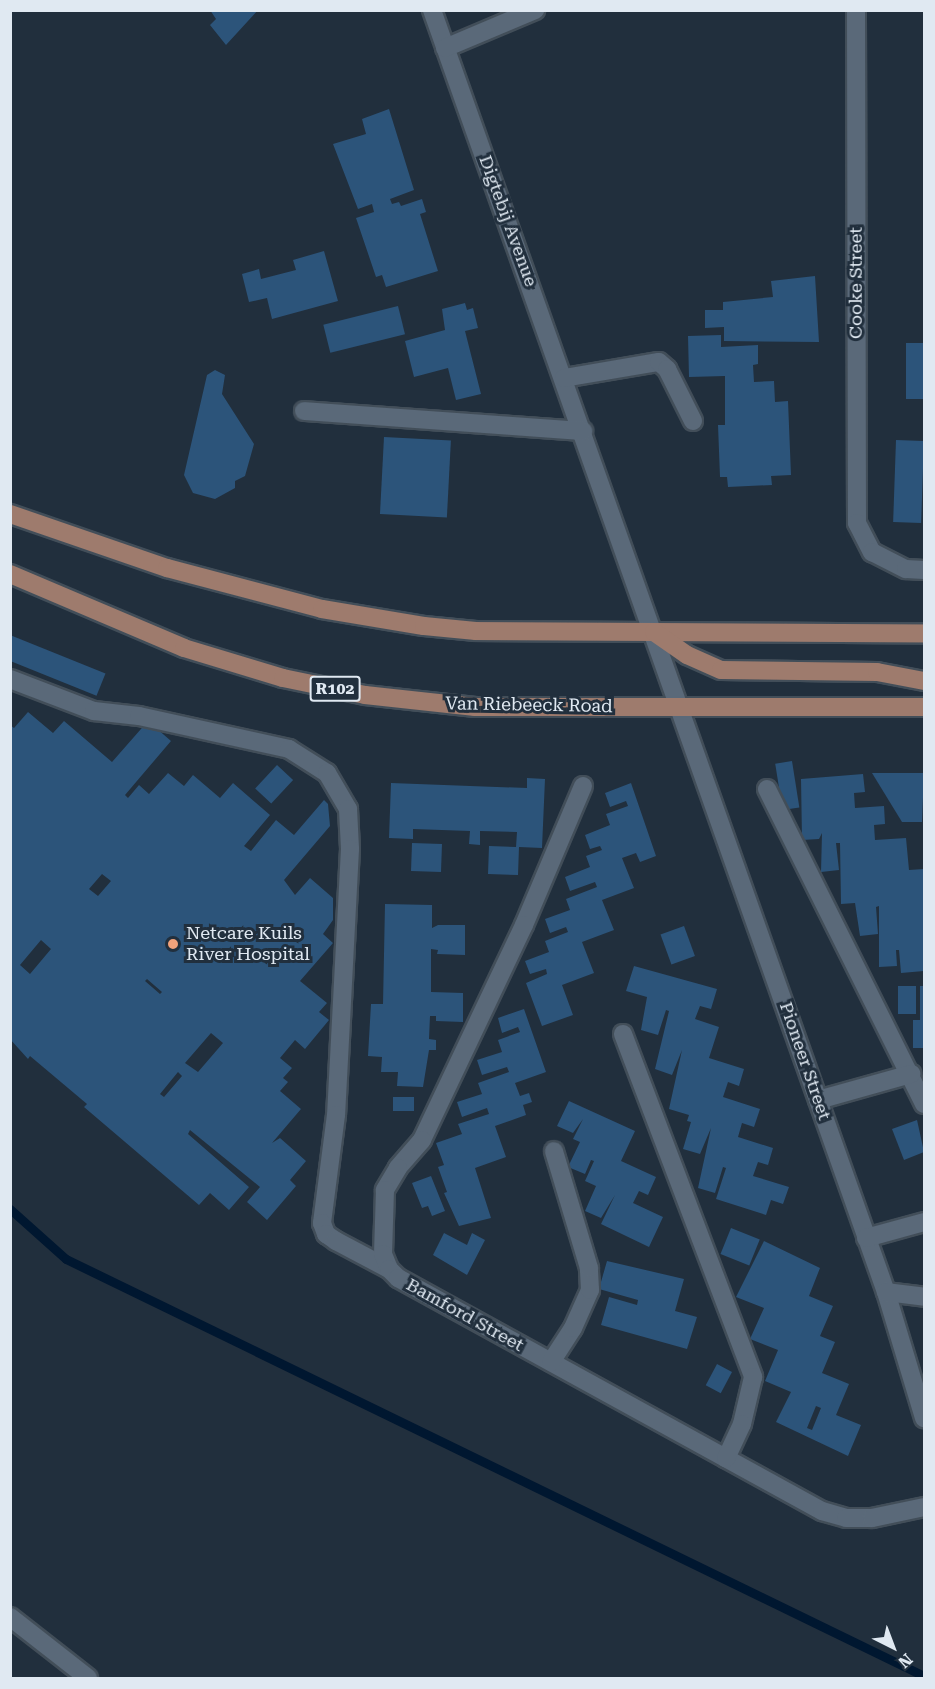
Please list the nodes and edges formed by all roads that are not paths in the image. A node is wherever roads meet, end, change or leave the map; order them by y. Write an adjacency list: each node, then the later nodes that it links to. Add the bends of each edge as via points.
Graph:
1 (432, 10): 4 (street, Digtebij Avenue)
2 (535, 10): 4 (street)
3 (856, 10): 10 (street, Cooke Street, via 857,523 872,552 906,569)
4 (445, 48): 5 (street, Digtebij Avenue)
5 (564, 378): 7 (street, via 659,363 667,369); 8 (street, Digtebij Avenue)
6 (304, 411): 8 (street)
7 (693, 421)
8 (583, 431): 12 (street, Digtebij Avenue)
9 (10, 514): 12 (main road, via 167,567 373,619 476,631)
10 (924, 570)
11 (10, 574): 16 (main road, Van Riebeeck Road / R102, via 184,648 283,678 365,696 475,707)
12 (654, 632): 13 (main road); 15 (main road, via 687,655 721,670 877,672); 16 (street, Pioneer Street)
13 (924, 633)
14 (10, 679): 27 (street, via 94,711 139,716 290,748 327,773 348,809 350,849 336,1115 322,1223 326,1234 336,1241)
15 (924, 681)
16 (680, 706): 17 (main road, Van Riebeeck Road / R102); 22 (street, Pioneer Street)
17 (924, 707)
18 (583, 786): 27 (street, Bamford Street, via 524,925 422,1140 385,1191 383,1254)
19 (767, 789): 21 (street)
20 (623, 1034): 32 (street, via 753,1377 742,1424)
21 (911, 1074): 22 (street); 23 (street)
22 (818, 1100): 26 (street, Pioneer Street)
23 (924, 1104)
24 (554, 1151): 30 (street, via 589,1268 590,1290 573,1328)
25 (924, 1222): 26 (street)
26 (867, 1238): 28 (street, Pioneer Street)
27 (389, 1269): 30 (street, Bamford Street)
28 (886, 1292): 29 (street); 31 (street, Pioneer Street)
29 (924, 1297)
30 (551, 1362): 32 (street, Bamford Street)
31 (924, 1418)
32 (726, 1458): 33 (street, Bamford Street, via 822,1511 846,1518 872,1518)
33 (924, 1507)
34 (10, 1617): 35 (street)
35 (88, 1678)

